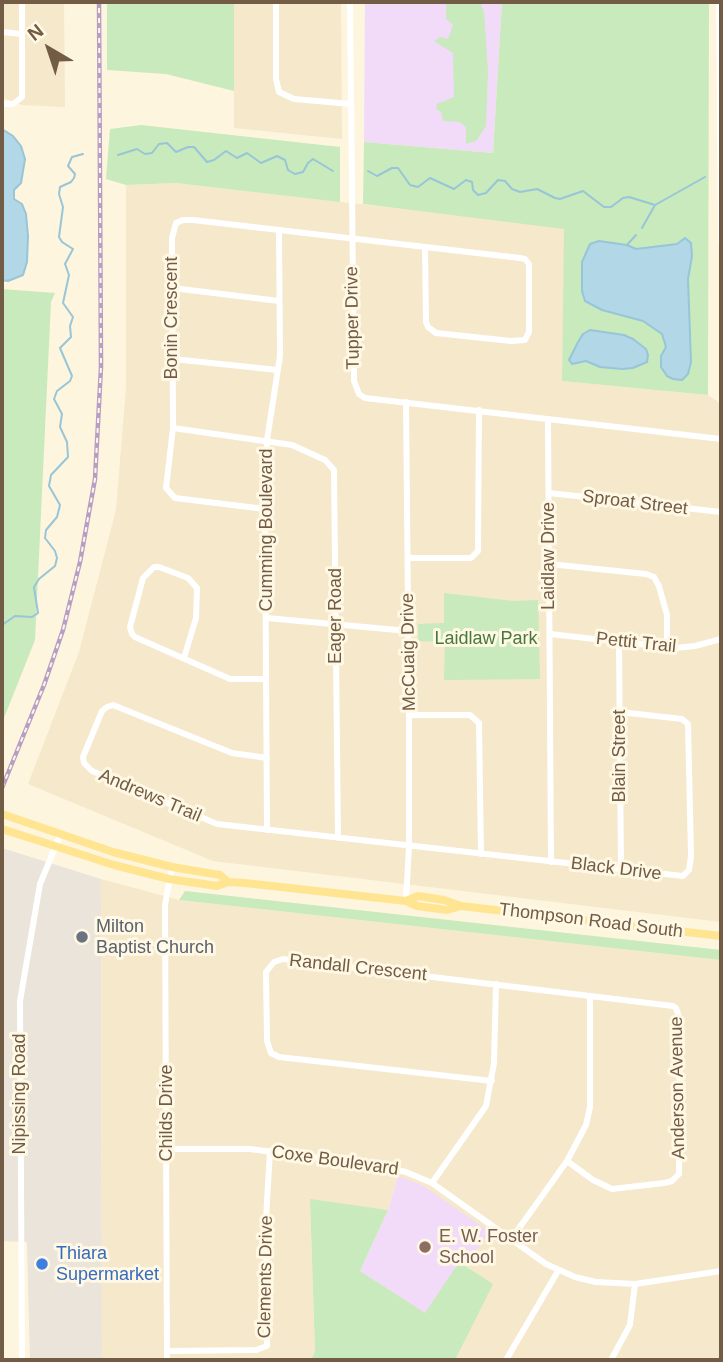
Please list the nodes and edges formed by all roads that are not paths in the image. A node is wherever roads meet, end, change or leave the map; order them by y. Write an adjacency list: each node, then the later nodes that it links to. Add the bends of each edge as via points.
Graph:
1 (22, 2): 6 (street)
2 (276, 2): 8 (street, via 279,92 293,99)
3 (350, 2): 8 (street, Tupper Drive)
4 (719, 2): 11 (street)
5 (2, 32): 6 (street)
6 (22, 34): 7 (street, via 23,90 19,100)
7 (2, 104)
8 (351, 104): 10 (street, Tupper Drive)
9 (279, 230): 10 (street, Bonin Crescent); 13 (street, Bonin Crescent, via 193,220 176,223); 14 (street, Cumming Boulevard)
10 (352, 238): 12 (street, Bonin Crescent); 17 (street, Tupper Drive, via 355,388 365,398)
11 (721, 242)
12 (425, 247): 12 (street, Bonin Crescent, via 428,327 436,333 525,340 529,284 525,259)
13 (173, 288): 14 (street); 15 (street, Bonin Crescent)
14 (279, 301): 16 (street, Cumming Boulevard)
15 (173, 359): 16 (street); 20 (street, Bonin Crescent)
16 (278, 370): 22 (street, Cumming Boulevard)
17 (406, 402): 18 (street, Tupper Drive); 26 (street, McCuaig Drive)
18 (479, 410): 19 (street, Tupper Drive); 26 (street, via 478,551 471,558)
19 (548, 419): 21 (street, Tupper Drive); 23 (street, Laidlaw Drive)
20 (173, 428): 22 (street); 24 (street, Bonin Crescent, via 166,488 171,495)
21 (721, 439)
22 (267, 440): 24 (street, Cumming Boulevard); 29 (street, Eager Road, via 292,445 334,470)
23 (549, 493): 25 (street, Sproat Street); 27 (street, Laidlaw Drive)
24 (265, 509): 28 (street, Cumming Boulevard)
25 (721, 512)
26 (408, 558): 30 (street, McCuaig Drive)
27 (549, 564): 31 (street, Laidlaw Drive); 34 (street, via 654,577 667,615)
28 (267, 618): 29 (street); 36 (street, Cumming Boulevard)
29 (336, 625): 30 (street); 44 (street, Eager Road)
30 (408, 631): 38 (street, McCuaig Drive)
31 (550, 634): 33 (street, Pettit Trail); 48 (street, Laidlaw Drive)
32 (721, 639): 34 (street, Pettit Trail)
33 (619, 642): 34 (street, Pettit Trail); 37 (street, Blain Street)
34 (667, 647)
35 (184, 658): 35 (street, via 196,618 197,588 188,578 154,567 143,578 130,631); 36 (street, via 230,679)
36 (266, 679): 39 (street, Cumming Boulevard)
37 (620, 712): 50 (street, Blain Street); 50 (street, Black Drive, via 682,719 688,724 691,856 683,876)
38 (409, 715): 46 (street, McCuaig Drive); 47 (street, via 470,715 479,723)
39 (267, 758): 42 (street, Cumming Boulevard); 42 (street, Andrews Trail, via 232,753 113,705 102,711 83,757 92,771 217,824)
40 (2, 814): 43 (main road, Thompson Road South)
41 (2, 829): 45 (main road, Thompson Road South)
42 (267, 830): 44 (street, Andrews Trail)
43 (61, 833): 45 (street, Nipissing Road); 49 (main road, Thompson Road South)
44 (338, 838): 46 (street, Andrews Trail)
45 (55, 846): 51 (main road, Thompson Road South); 67 (street, Nipissing Road, via 40,884 20,1001)
46 (409, 846): 47 (street, Black Drive); 53 (street, McCuaig Drive)
47 (481, 854): 48 (street, Black Drive)
48 (551, 862): 50 (street, Black Drive)
49 (172, 867): 51 (street, Childs Drive); 52 (main road, Thompson Road South, via 220,875)
50 (621, 870)
51 (169, 879): 52 (main road, Thompson Road South, via 217,886); 58 (street, Childs Drive, via 165,905)
52 (228, 882): 53 (main road, Thompson Road South)
53 (406, 901): 54 (main road, Thompson Road South, via 418,896 461,906)
54 (721, 936)
55 (496, 984): 56 (street, Randall Crescent); 57 (street); 57 (street, Randall Crescent, via 283,959 266,972 267,1041 271,1053 279,1057)
56 (590, 996): 60 (street, via 590,1107); 60 (street, Anderson Avenue, via 676,1008 680,1020 680,1171 672,1181 612,1189)
57 (492, 1081): 61 (street, via 486,1106)
58 (167, 1149): 59 (street, Coxe Boulevard); 66 (street, Childs Drive)
59 (270, 1151): 61 (street, Coxe Boulevard, via 380,1166); 66 (street, Clements Drive, via 267,1346)
60 (568, 1161): 62 (street)
61 (432, 1184): 62 (street, Coxe Boulevard)
62 (512, 1238): 63 (street, Coxe Boulevard)
63 (558, 1271): 65 (street, Coxe Boulevard, via 596,1282); 69 (street)
64 (721, 1271): 65 (street, Coxe Boulevard)
65 (635, 1284): 70 (street, via 630,1325)
66 (167, 1351): 68 (street, Childs Drive)
67 (22, 1360)
68 (167, 1360)
69 (506, 1360)
70 (611, 1360)

